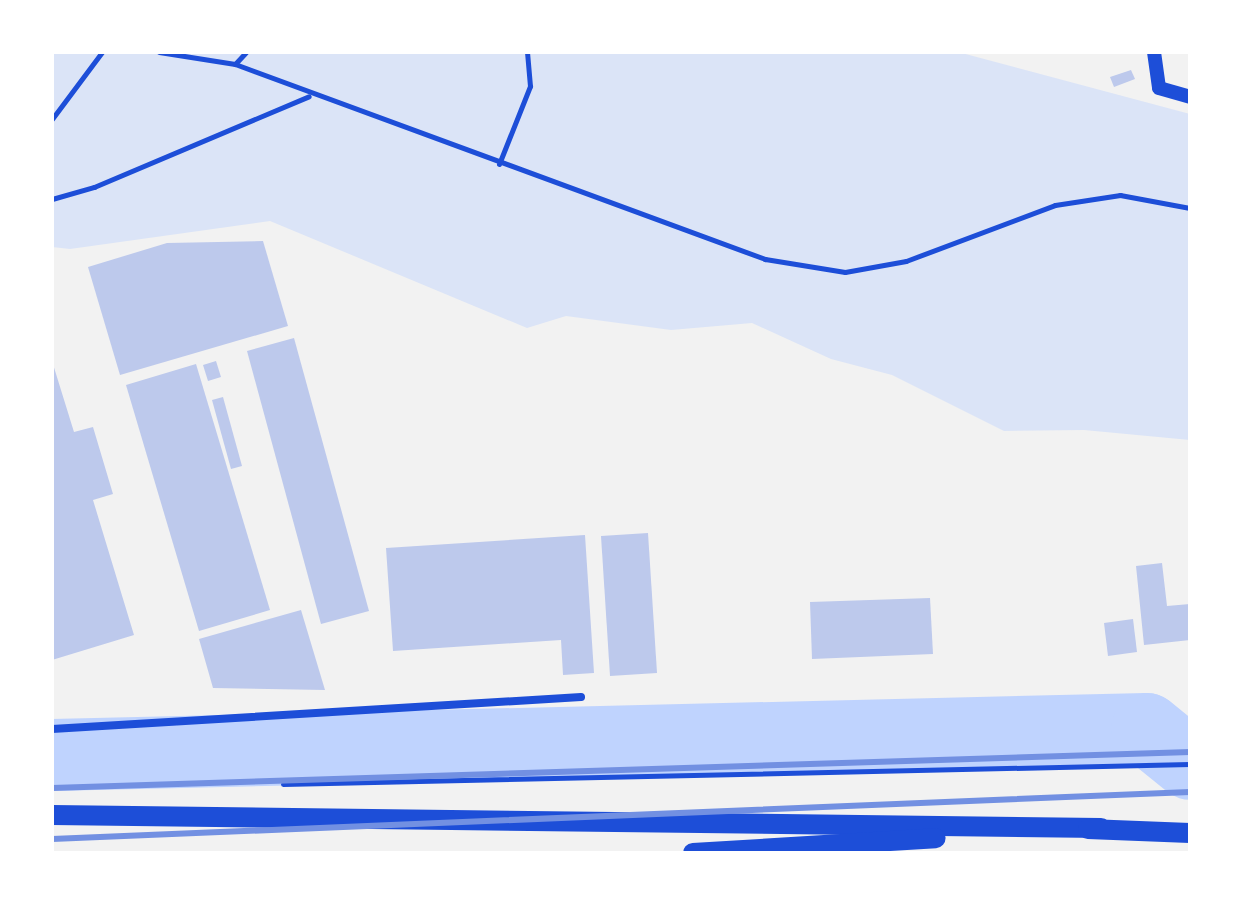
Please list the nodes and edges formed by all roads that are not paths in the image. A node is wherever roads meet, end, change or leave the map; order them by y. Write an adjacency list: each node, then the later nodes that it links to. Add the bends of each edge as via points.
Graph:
1 (1154, 52): 2 (street, via 1159,88)
2 (1190, 97)
3 (581, 697): 4 (street)
4 (52, 729)
5 (52, 815): 6 (main road)
6 (1101, 828): 7 (main road); 8 (main road)
7 (1190, 833)
8 (693, 853)

